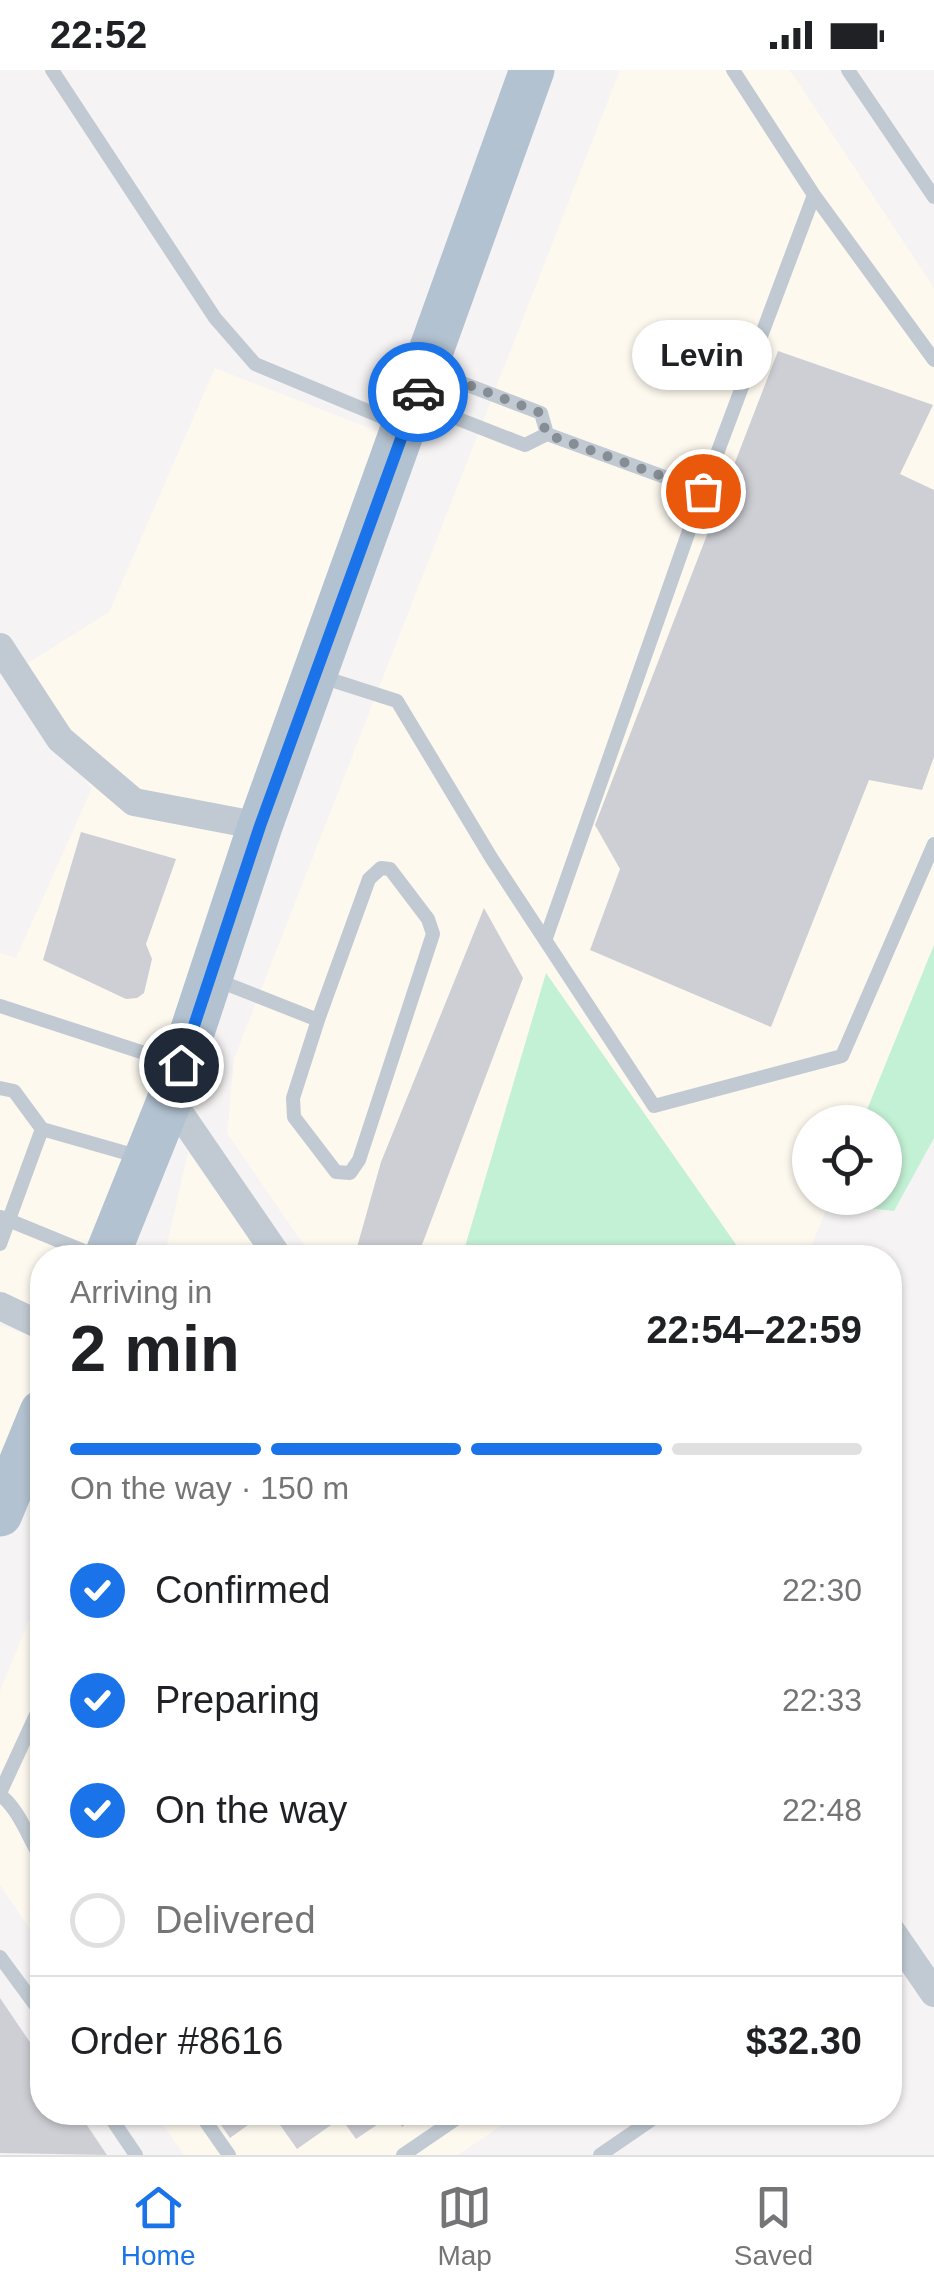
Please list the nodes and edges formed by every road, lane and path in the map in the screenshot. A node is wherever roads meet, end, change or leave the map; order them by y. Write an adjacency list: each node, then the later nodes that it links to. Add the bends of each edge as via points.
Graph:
1 (52, 70): 8 (lane, via 215,318 255,364)
2 (532, 70): 8 (main road)
3 (733, 70): 5 (lane)
4 (848, 70): 6 (lane)
5 (814, 195): 7 (lane); 10 (lane)
6 (934, 197)
7 (934, 360)
8 (415, 399): 9 (lane, via 525,445); 9 (lane, via 541,413); 12 (main road)
9 (546, 434): 10 (lane)
10 (703, 491): 15 (lane)
11 (0, 647): 13 (street, via 60,738 134,802)
12 (315, 675): 13 (main road); 15 (lane, via 396,701)
13 (260, 826): 16 (main road)
14 (934, 844): 15 (lane, via 842,1056 654,1106)
15 (546, 938)
16 (208, 978): 18 (lane); 19 (main road)
17 (0, 1006): 19 (lane)
18 (318, 1020): 18 (lane, via 292,1098 294,1117 336,1172 350,1173 432,934 390,869 380,868 369,880)
19 (176, 1082): 22 (main road); 27 (street)
20 (0, 1088): 21 (lane, via 14,1091)
21 (42, 1129): 22 (lane); 23 (lane)
22 (146, 1159): 26 (main road)
23 (4, 1219): 24 (lane); 25 (lane)
24 (0, 1244)
25 (70, 1245)
26 (109, 1245)
27 (271, 1245)
28 (0, 1306): 29 (street)
29 (30, 1320)
30 (30, 1437): 31 (main road)
31 (4, 1490)
32 (30, 1728): 33 (lane)
33 (0, 1794): 34 (lane)
34 (30, 1841)
35 (902, 1946): 37 (street)
36 (0, 1957): 38 (lane)
37 (934, 1993)
38 (30, 1998)
39 (116, 2125): 43 (lane)
40 (208, 2125): 44 (lane)
41 (447, 2125): 45 (lane)
42 (643, 2125): 46 (lane)
43 (136, 2155)
44 (229, 2155)
45 (403, 2155)
46 (600, 2155)

